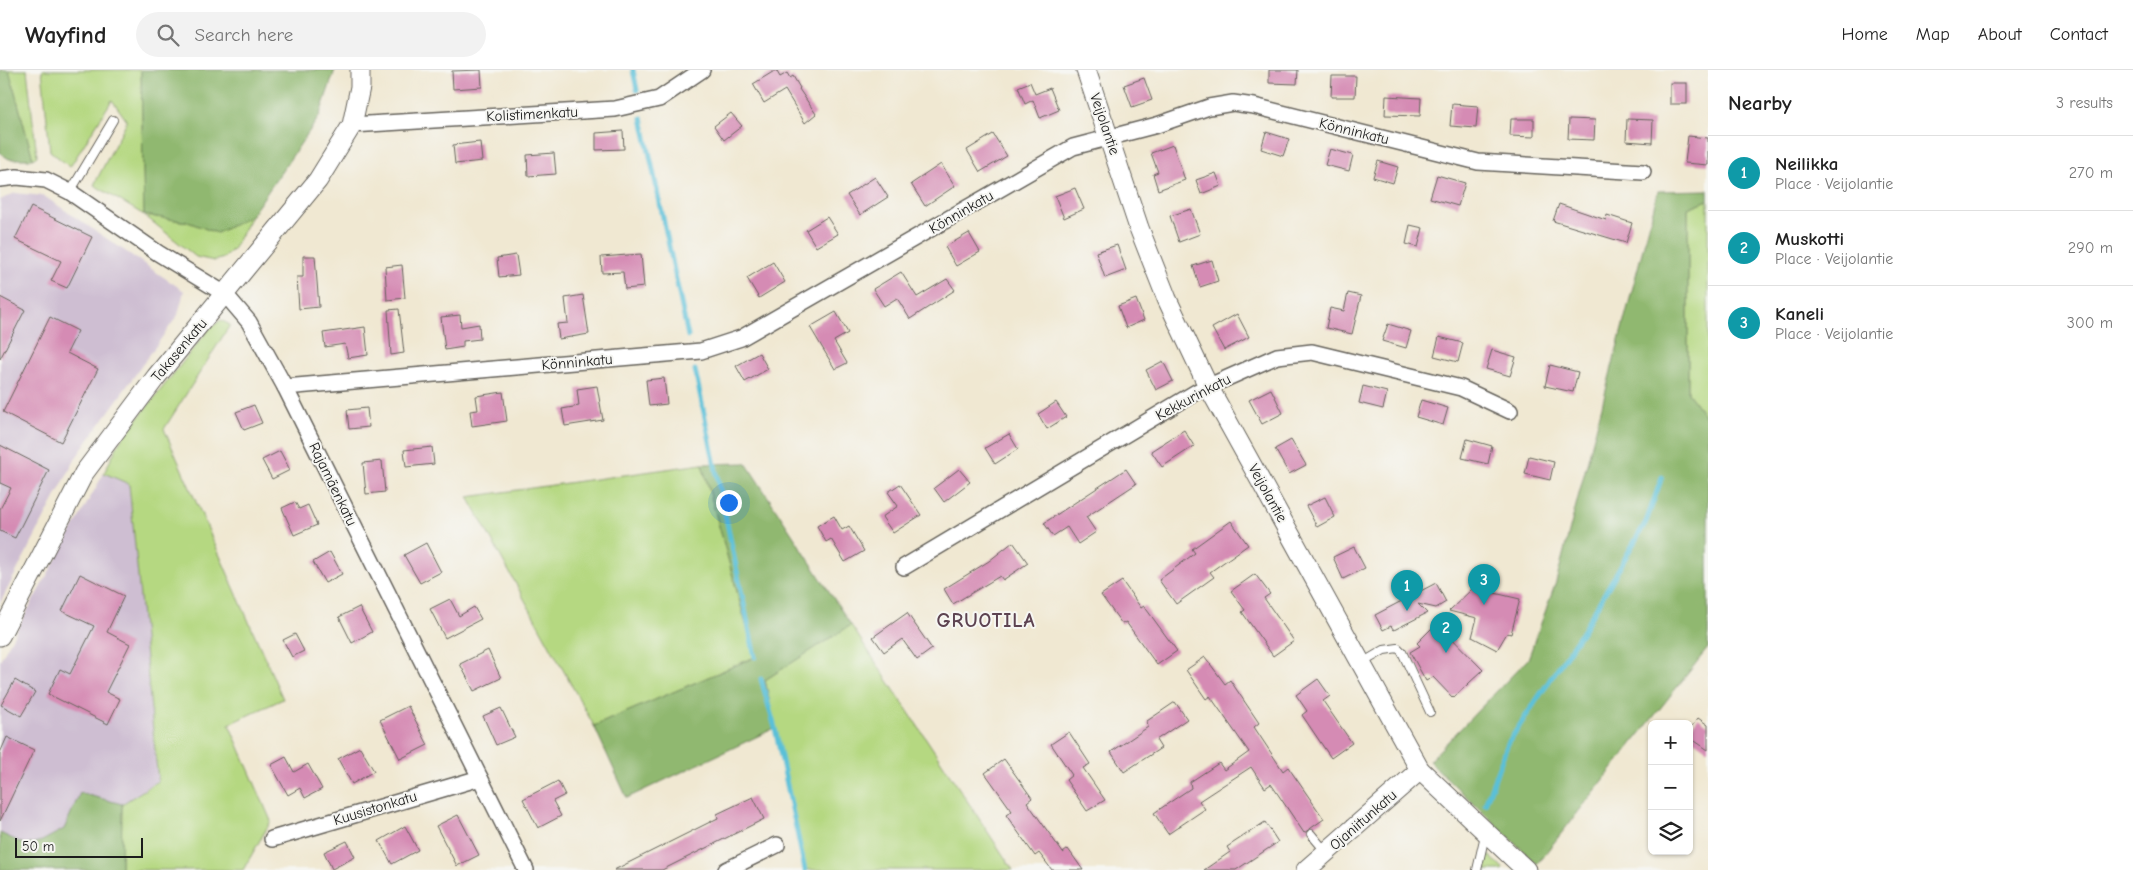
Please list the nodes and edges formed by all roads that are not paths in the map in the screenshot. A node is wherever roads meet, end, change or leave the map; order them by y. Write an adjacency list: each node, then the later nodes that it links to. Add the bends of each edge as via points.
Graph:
1 (360, 70): 5 (street, Takasenkatu, via 360,88)
2 (702, 70): 5 (street, Kolistimenkatu, via 659,99 615,109)
3 (1086, 70): 6 (street, Veijolantie)
4 (113, 120): 9 (lane)
5 (352, 125): 10 (street, Takasenkatu, via 318,180)
6 (1110, 138): 7 (street, Könninkatu, via 1209,107 1233,103 1478,162); 11 (street, Veijolantie, via 1139,228); 12 (street, Könninkatu, via 1073,147 741,338 700,351)
7 (1643, 172)
8 (0, 179): 9 (street, Rajamäenkatu, via 46,180)
9 (70, 192): 10 (street, Rajamäenkatu, via 158,253)
10 (225, 294): 12 (street, Rajamäenkatu, via 249,322); 15 (street, Takasenkatu, via 156,377 84,473)
11 (1208, 386): 13 (street, Kekkurinkatu, via 1277,356 1312,352 1461,388); 14 (street, Kekkurinkatu); 16 (street, Veijolantie)
12 (285, 387): 19 (street, Rajamäenkatu)
13 (1510, 411)
14 (904, 567)
15 (0, 636)
16 (1362, 663): 17 (lane, via 1384,650 1398,648); 18 (street, Veijolantie)
17 (1430, 712)
18 (1420, 770): 20 (street, Veijolantie); 24 (street, Ojaniitunkatu)
19 (480, 778): 22 (street, Kuusistonkatu); 25 (street, Rajamäenkatu)
20 (1486, 833): 28 (lane); 29 (street, Veijolantie)
21 (1310, 834): 24 (lane)
22 (272, 839)
23 (777, 845): 26 (street)
24 (1326, 852): 27 (street, Ojaniitunkatu)
25 (526, 870)
26 (726, 870)
27 (1306, 870)
28 (1477, 870)
29 (1526, 870)

